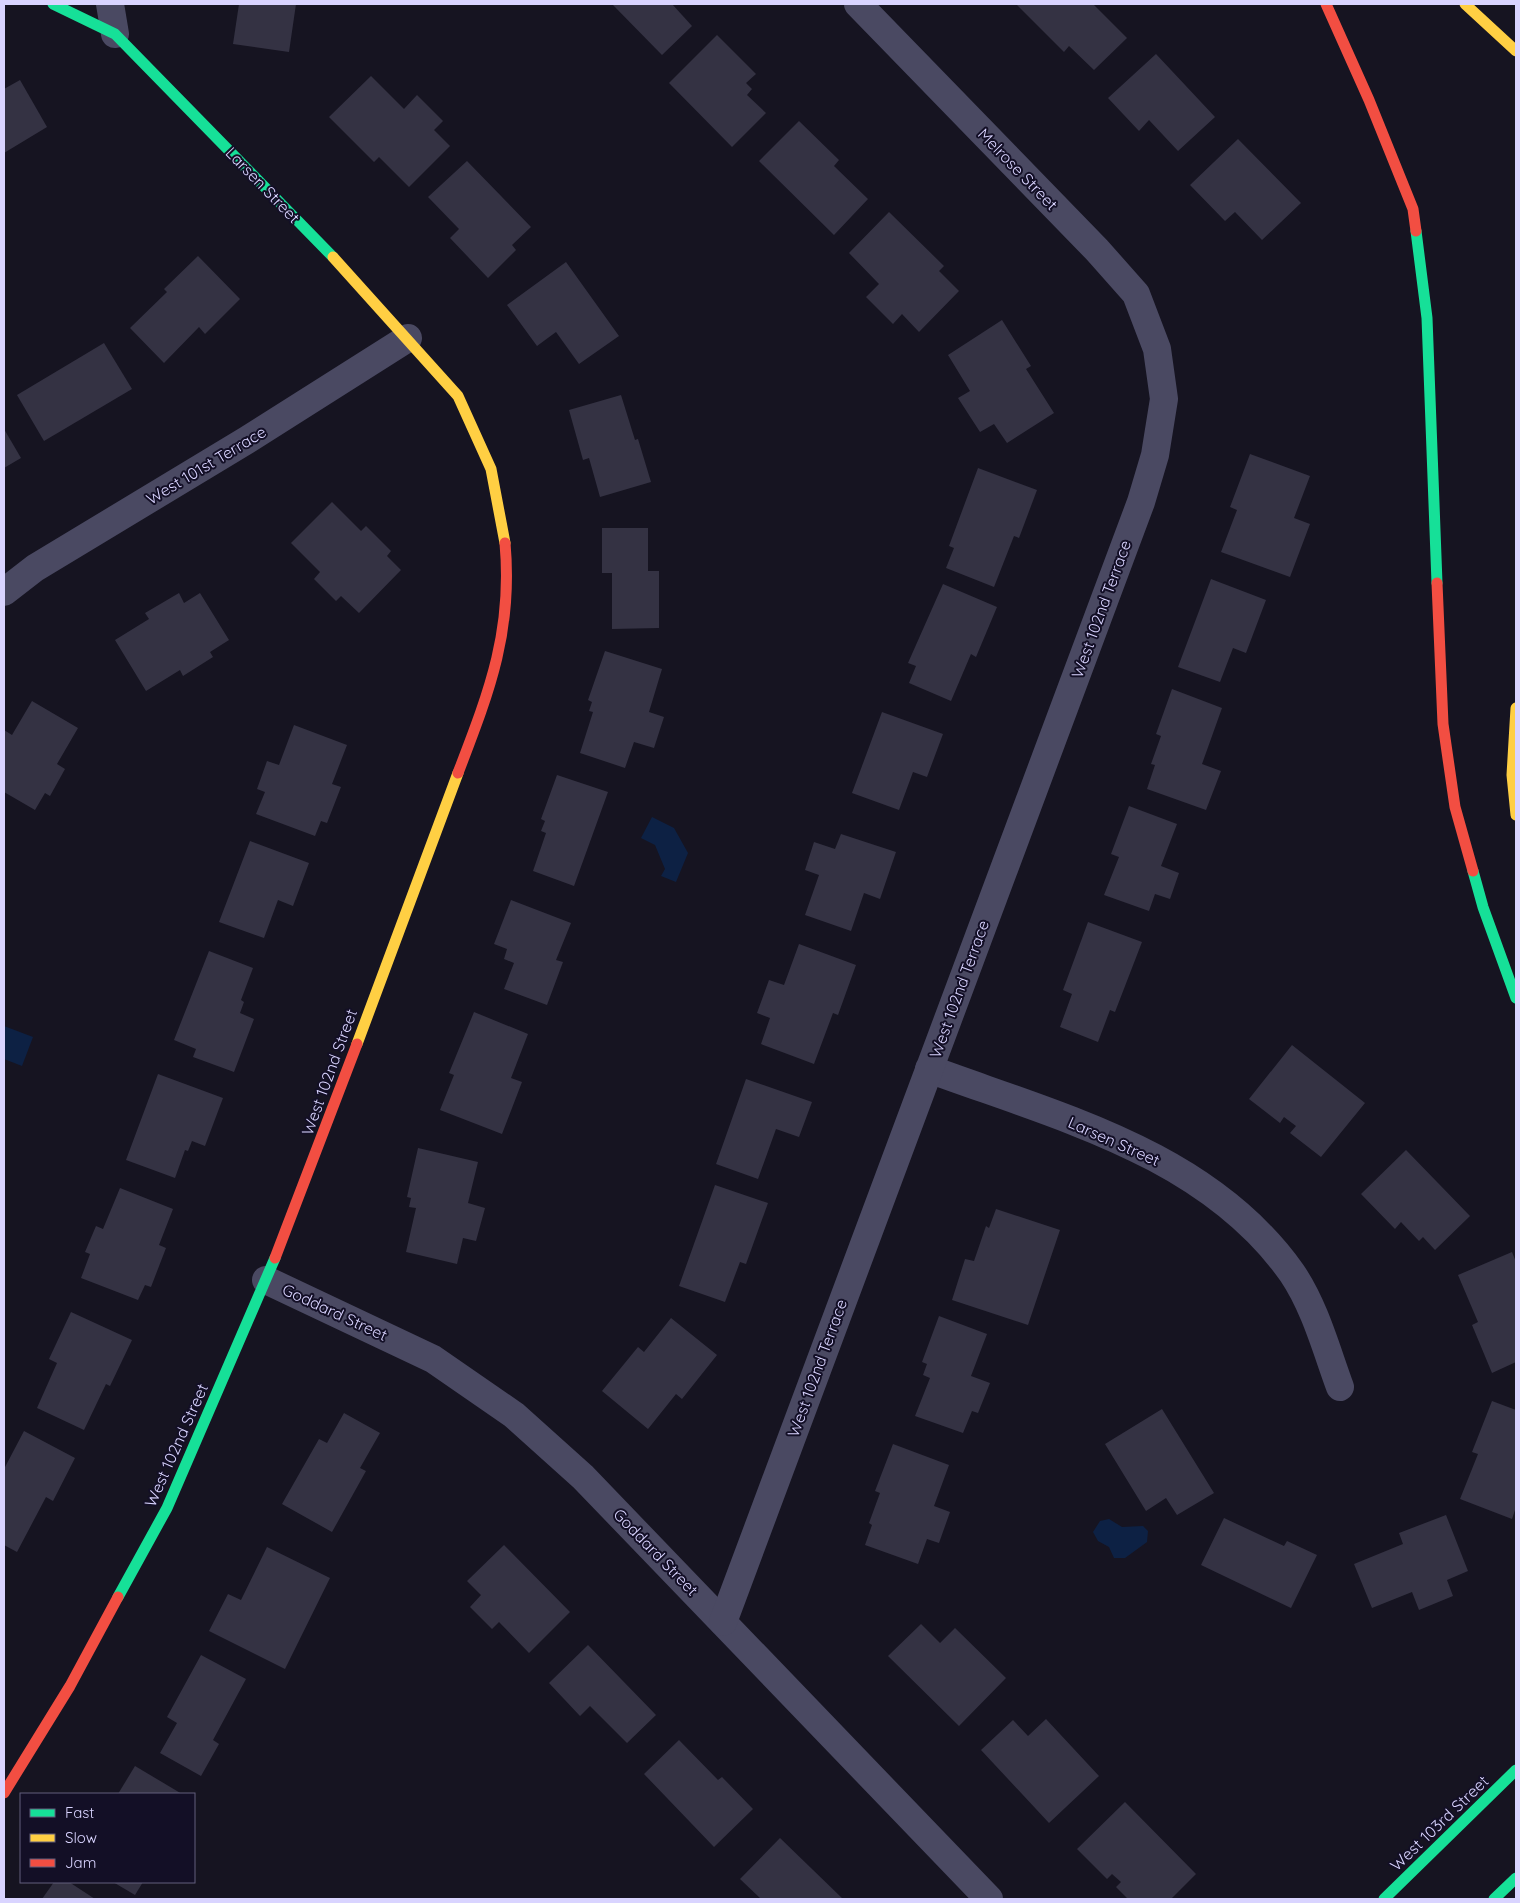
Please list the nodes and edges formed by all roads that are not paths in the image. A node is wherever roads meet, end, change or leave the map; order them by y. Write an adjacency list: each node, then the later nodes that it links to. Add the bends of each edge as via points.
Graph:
1 (53, 4): 6 (main road, Larsen Street)
2 (110, 4): 6 (street)
3 (858, 4): 9 (street, Melrose Street, via 1136,294)
4 (1326, 4): 13 (main road, via 1369,100 1412,209 1427,318 1443,724 1455,808 1483,907)
5 (1466, 4): 7 (main road)
6 (115, 34): 8 (main road, Larsen Street)
7 (1516, 51)
8 (408, 338): 10 (street, West 101st Terrace, via 35,568); 15 (main road, West 102nd Street, via 458,396 491,469 505,537 508,572 506,611 491,686)
9 (1157, 349): 14 (street, West 102nd Terrace, via 1164,399 1155,455 1141,502)
10 (4, 592)
11 (1516, 708): 12 (main road, via 1512,795)
12 (1516, 815)
13 (1516, 998)
14 (929, 1069): 16 (street, Larsen Street, via 1146,1152 1201,1184 1223,1201 1257,1232 1292,1273 1313,1311); 17 (street, West 102nd Terrace)
15 (266, 1280): 17 (street, Goddard Street, via 433,1359 514,1415 583,1477); 19 (main road, West 102nd Street, via 167,1508 70,1686)
16 (1340, 1387)
17 (723, 1622): 21 (street, Goddard Street)
18 (1516, 1770): 22 (main road, West 103rd Street)
19 (4, 1793)
20 (1516, 1878): 23 (main road)
21 (989, 1899)
22 (1384, 1899)
23 (1494, 1899)

